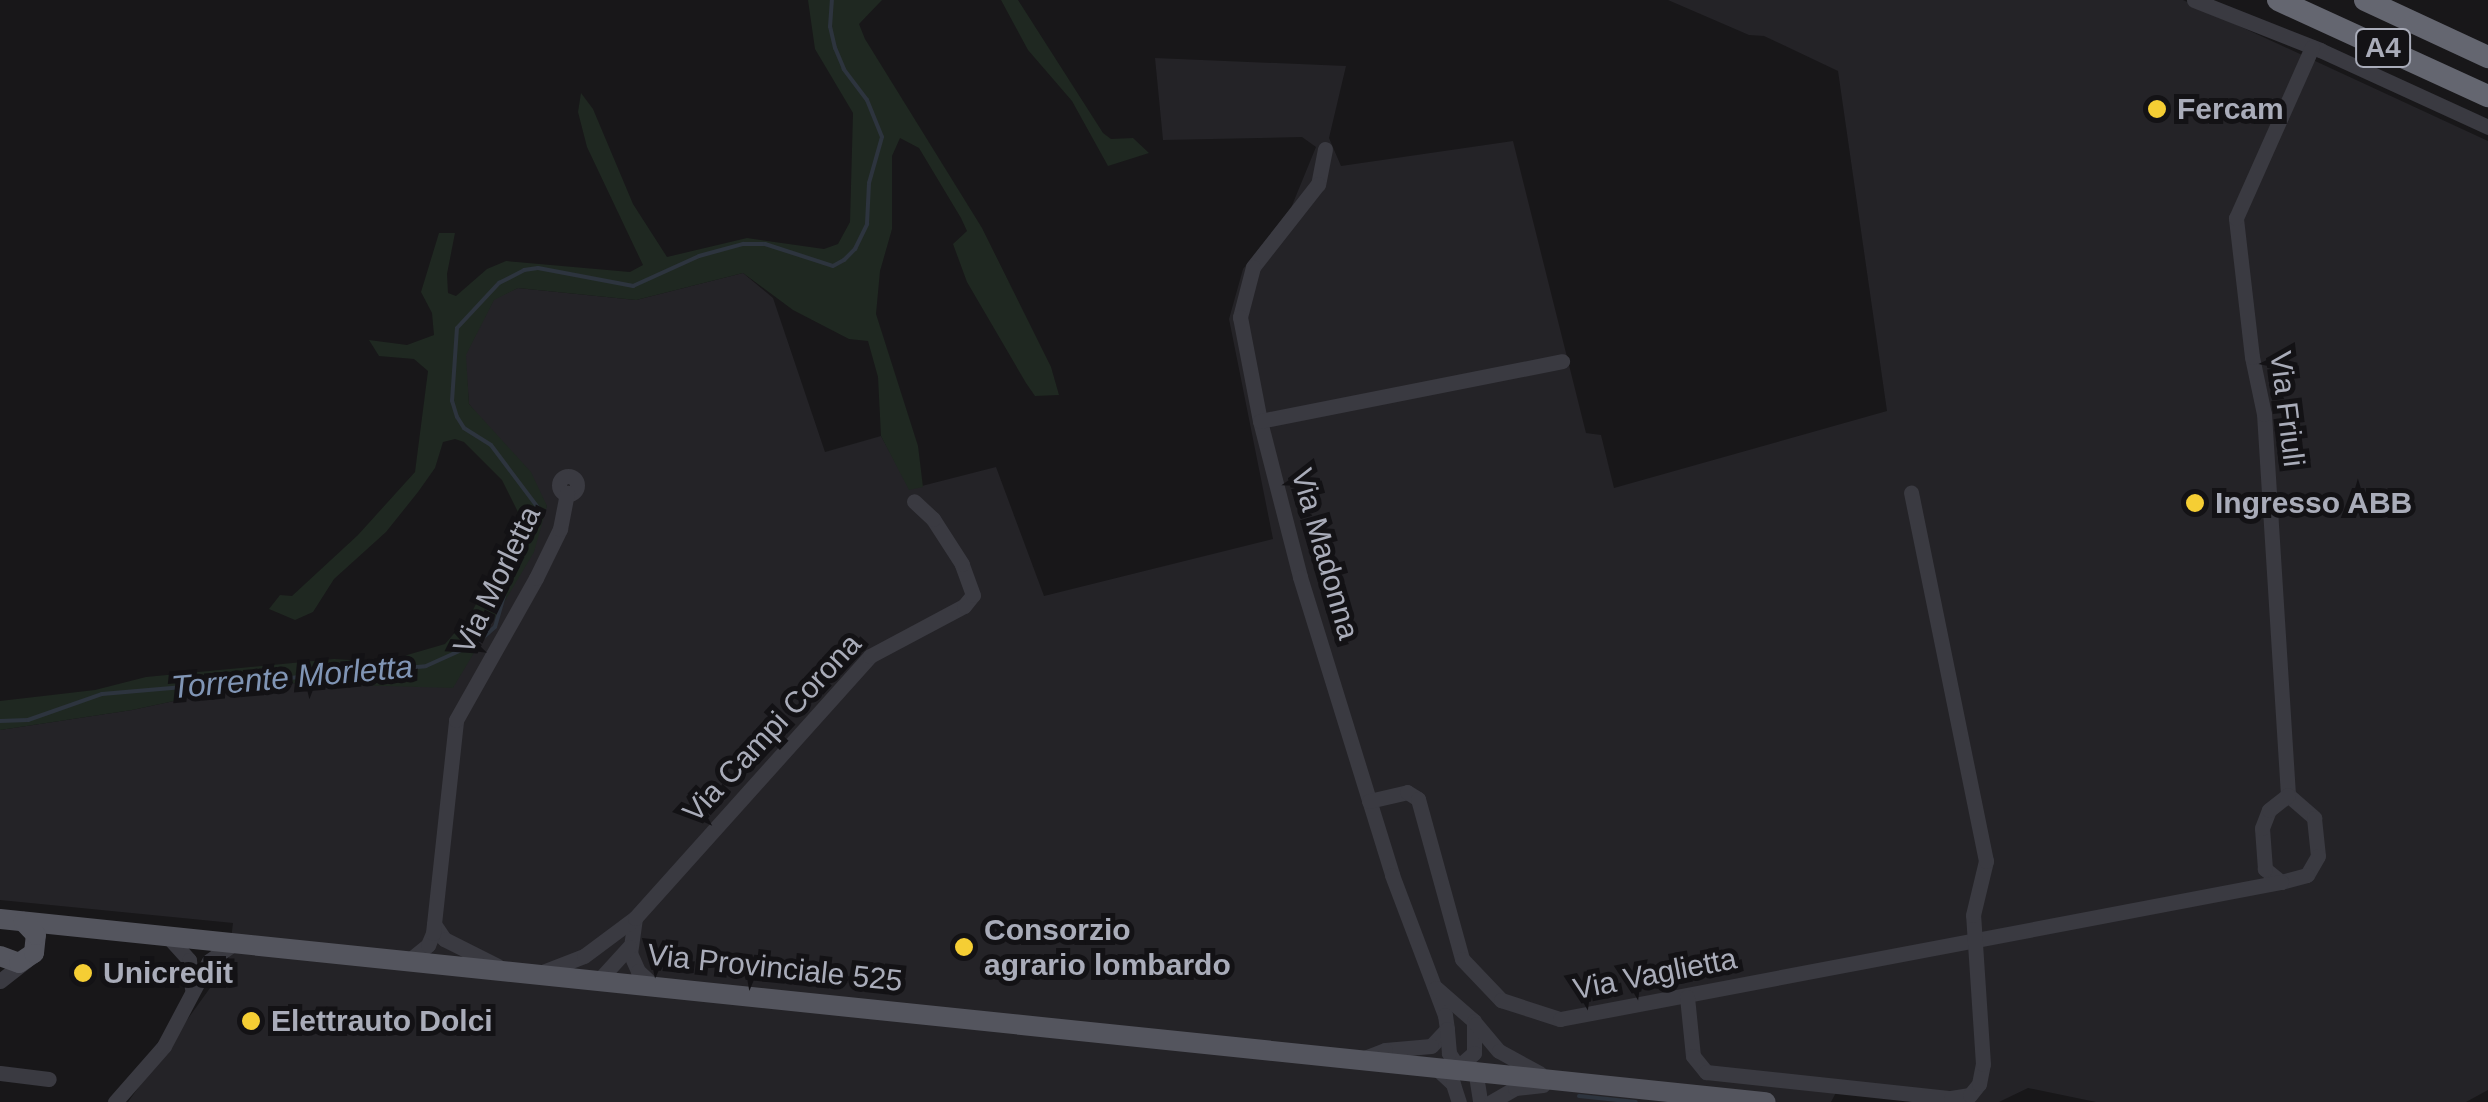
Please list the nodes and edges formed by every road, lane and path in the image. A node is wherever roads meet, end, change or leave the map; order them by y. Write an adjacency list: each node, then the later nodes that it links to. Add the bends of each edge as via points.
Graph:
1 (2194, 0): 4 (street)
2 (2278, 0): 6 (highway, A4)
3 (2364, 0): 5 (highway, A4)
4 (2312, 47): 7 (street); 14 (street, Via Friuli, via 2236,218 2264,414)
5 (2488, 57)
6 (2488, 96)
7 (2488, 127)
8 (1326, 149): 10 (street, Via Madonna, via 1318,184 1264,249 1246,283 1242,339)
9 (1562, 361): 10 (street)
10 (1260, 421): 15 (street, Via Madonna)
11 (1911, 493): 23 (street, via 1986,861 1974,907)
12 (567, 494): 21 (street, Via Morletta, via 552,546 456,720)
13 (914, 502): 19 (street, Via Campi Corona, via 934,519 974,595 870,656)
14 (2288, 796): 16 (street, via 2264,818); 17 (street, via 2314,818 2318,856 2310,873)
15 (1370, 801): 36 (street, Via Madonna); 39 (street, Via Vaglietta, via 1406,792 1418,799 1456,948 1501,1000 1529,1013 1570,1019)
16 (2264, 864): 17 (street); 18 (street)
17 (2282, 882): 18 (street)
18 (2239, 890): 23 (street)
19 (635, 918): 25 (street, Via Campi Corona); 27 (street)
20 (9, 922): 22 (main road, Via Provinciale 525); 29 (main road, Via Provinciale 525, via 36,935)
21 (433, 928): 30 (street, via 428,945); 31 (street); 32 (street)
22 (85, 930): 24 (main road, Via Provinciale 525); 29 (main road)
23 (1979, 938): 39 (street, Via Vaglietta); 39 (street, via 1983,1069 1976,1089 1960,1097 1706,1072 1693,1056)
24 (171, 940): 26 (main road, Via Provinciale 525); 38 (street, via 189,960)
25 (604, 942): 33 (street, Via Campi Corona); 34 (street)
26 (232, 945): 30 (main road, Via Provinciale 525); 38 (street, via 209,961)
27 (629, 947): 34 (street); 37 (street)
28 (0, 956): 29 (main road, via 14,963)
29 (29, 958): 35 (street)
30 (408, 962): 31 (main road, Via Provinciale 525)
31 (452, 966): 32 (main road, Via Provinciale 525)
32 (510, 972): 33 (main road, Via Provinciale 525)
33 (537, 974): 34 (main road, Via Provinciale 525)
34 (598, 980): 37 (main road, Via Provinciale 525)
35 (0, 981)
36 (1433, 985): 40 (street, Via Madonna); 41 (street, Via Madonna)
37 (654, 986): 42 (main road, Via Provinciale 525)
38 (192, 992): 49 (street, via 164,1046)
39 (1687, 997)
40 (1474, 1021): 44 (street); 46 (street, Via Madonna, via 1507,1058)
41 (1447, 1029): 42 (street, via 1426,1048); 44 (street, Via Madonna, via 1449,1052)
42 (1364, 1058): 43 (main road, Via Provinciale 525)
43 (1432, 1064): 44 (main road, Via Provinciale 525); 50 (street, via 1453,1084)
44 (1467, 1068): 46 (main road, Via Provinciale 525); 50 (street); 51 (street, Via Madonna)
45 (0, 1073): 47 (street)
46 (1552, 1078): 48 (main road, Via Provinciale 525)
47 (49, 1079)
48 (1580, 1082): 52 (street, via 1523,1086); 53 (main road, Via Provinciale 525)
49 (115, 1102)
50 (1460, 1102)
51 (1480, 1102)
52 (1490, 1102)
53 (1766, 1102)

